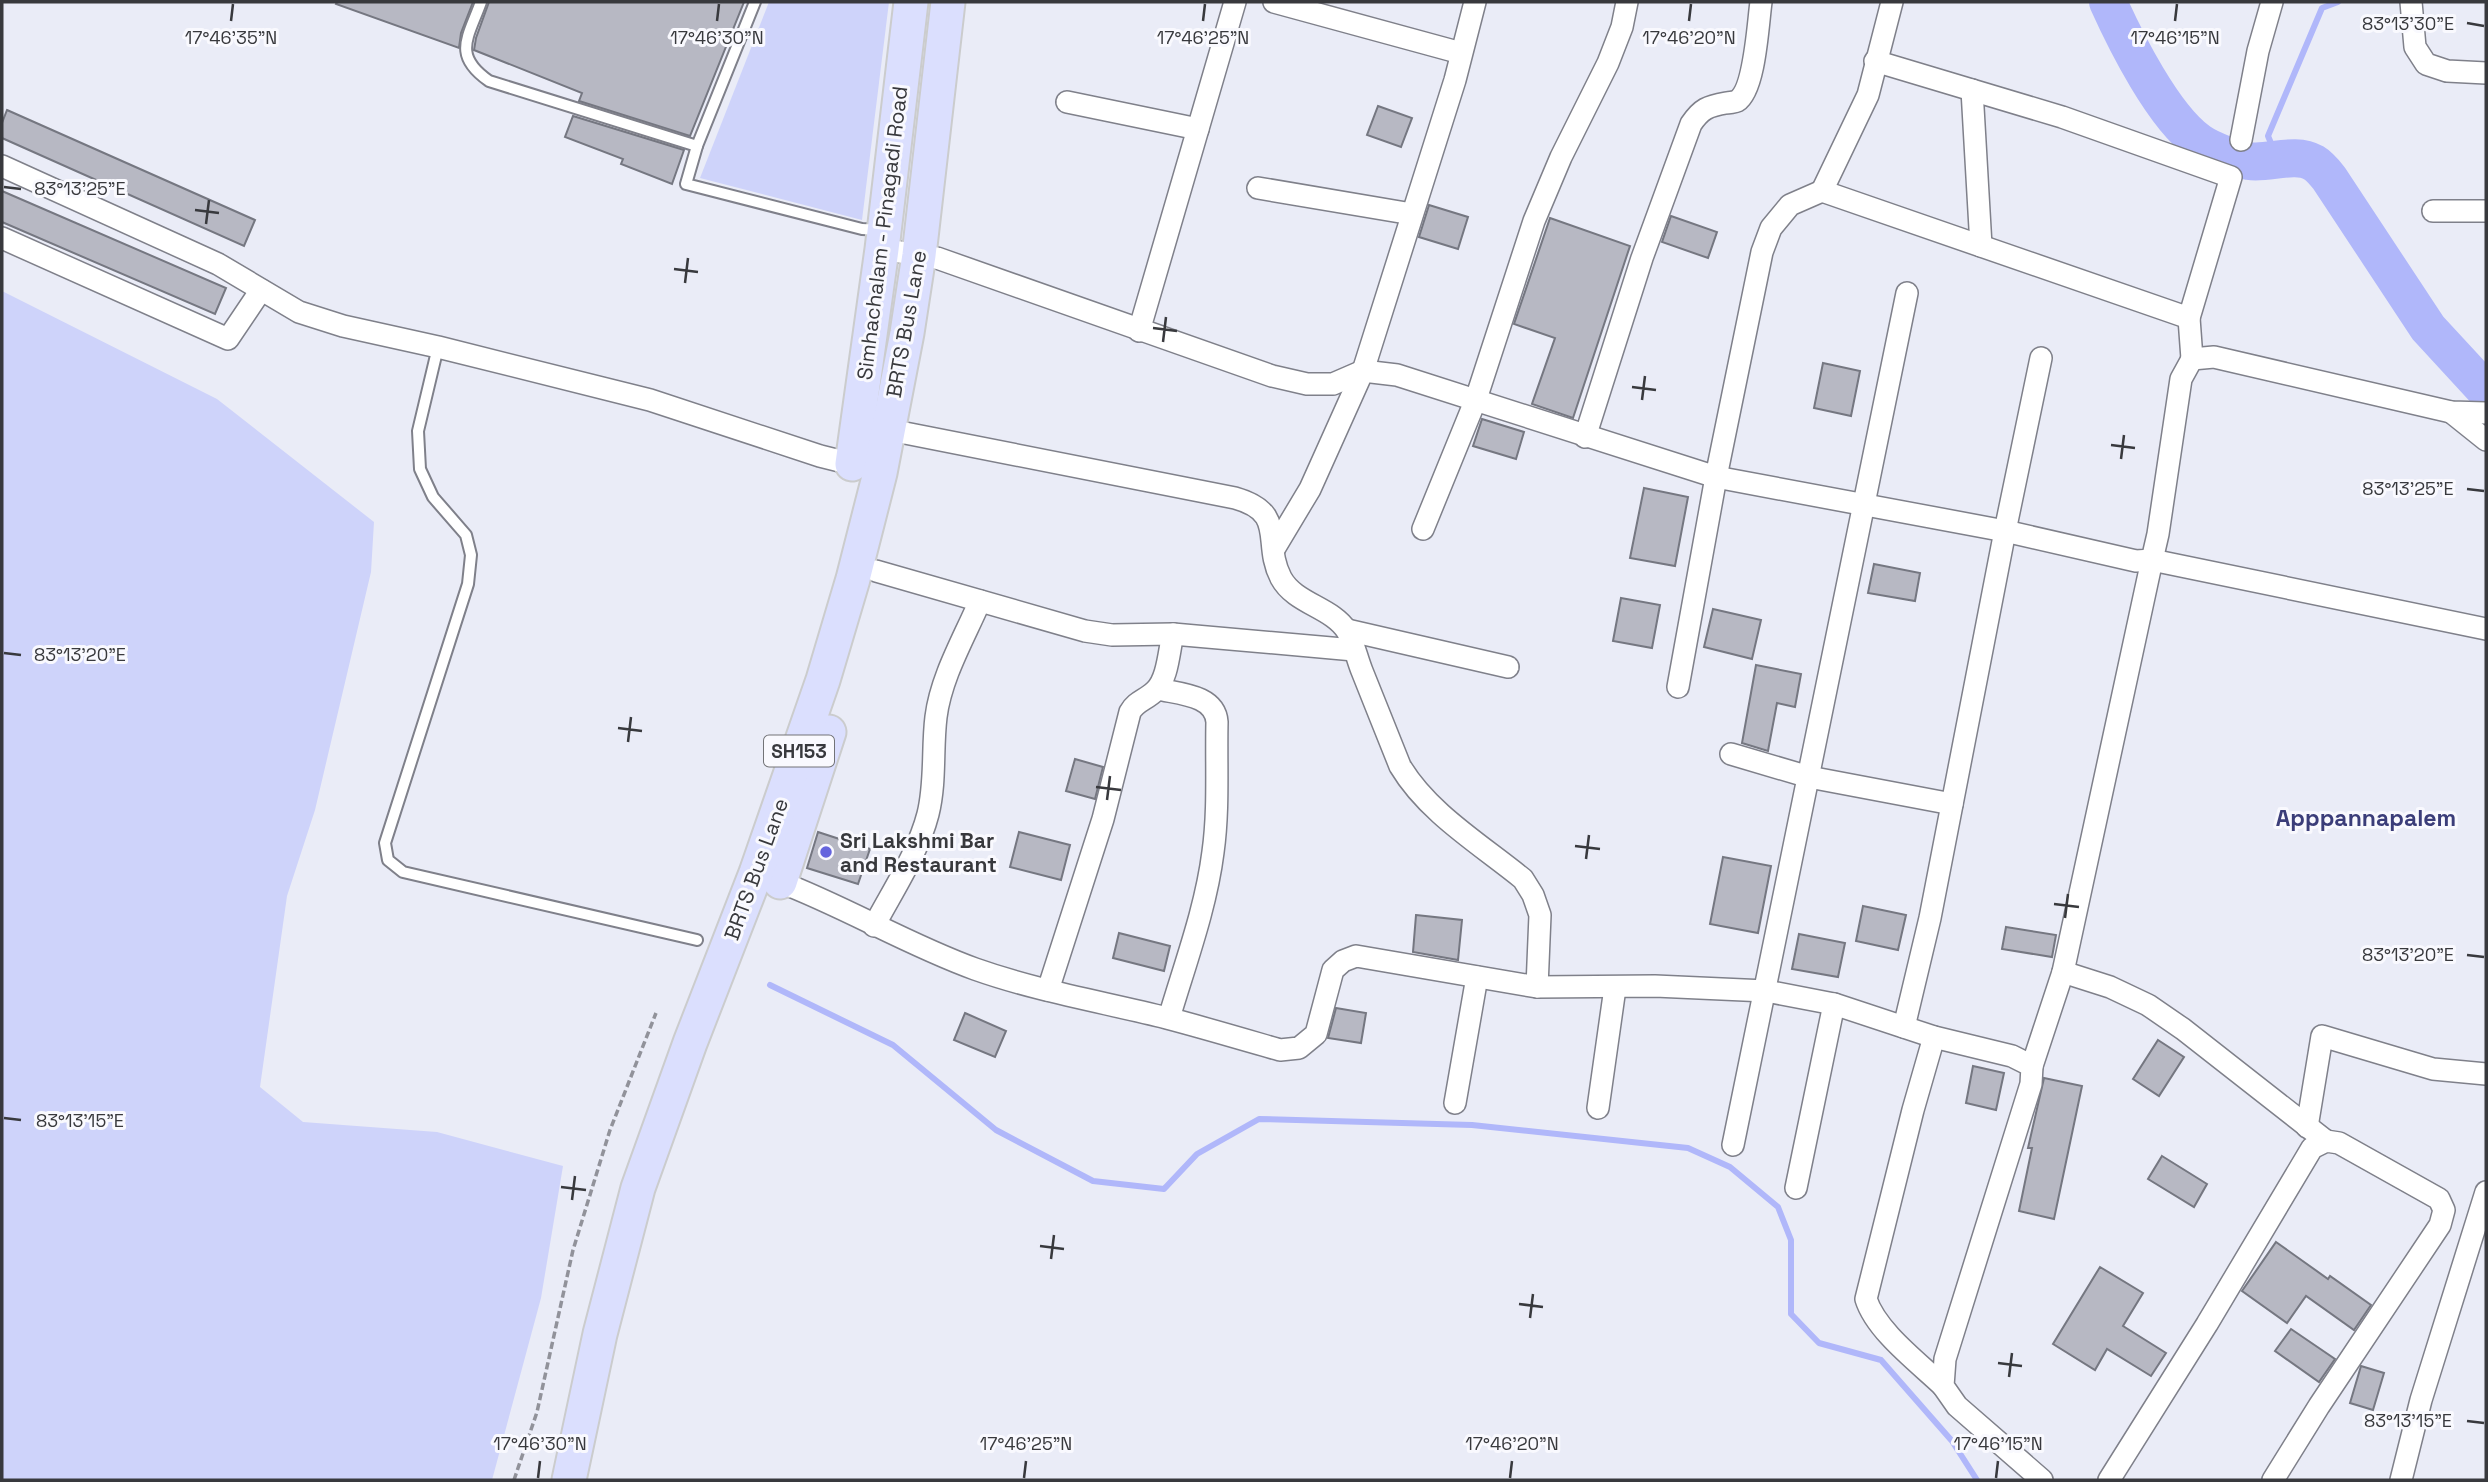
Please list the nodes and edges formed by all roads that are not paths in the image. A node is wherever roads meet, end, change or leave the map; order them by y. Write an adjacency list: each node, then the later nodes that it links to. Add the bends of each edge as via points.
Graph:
1 (481, 2): 21 (lane, via 466,43 466,58 489,81)
2 (755, 2): 21 (lane)
3 (911, 2): 29 (main road, Simhachalam - Pinagadi Road)
4 (948, 2): 31 (main road, BRTS Bus Lane / SH153)
5 (967, 2): 31 (main road)
6 (1235, 2): 19 (street)
7 (1274, 2): 14 (street)
8 (1475, 2): 14 (street)
9 (1627, 2): 40 (street, via 1608,63 1534,221)
10 (1761, 2): 44 (street, via 1747,87 1736,102 1699,111 1691,124 1642,257)
11 (1892, 2): 15 (street)
12 (2273, 2): 20 (street, via 2258,51)
13 (2411, 2): 16 (street, via 2415,47 2426,64 2447,71)
14 (1461, 53): 27 (street)
15 (1875, 61): 17 (street); 24 (street, via 1868,95)
16 (2486, 73)
17 (1972, 90): 30 (street); 34 (street, via 2231,177)
18 (1067, 102): 19 (street)
19 (1198, 129): 35 (street)
20 (2241, 140)
21 (697, 146): 29 (lane, via 686,184 862,229)
22 (2, 166): 32 (street, via 218,264)
23 (1258, 188): 27 (street)
24 (1822, 191): 30 (street); 47 (street, via 1790,205 1771,228)
25 (2433, 211): 26 (street)
26 (2486, 211)
27 (1412, 214): 39 (street)
28 (2, 238): 32 (street, via 228,340)
29 (883, 240): 31 (street); 46 (main road, Simhachalam - Pinagadi Road)
30 (1981, 246): 34 (street)
31 (928, 256): 35 (street); 43 (main road); 88 (main road, BRTS Bus Lane / SH153, via 853,579 756,873 638,1188)
32 (261, 290): 36 (street, via 299,312 342,326)
33 (1907, 293): 48 (street)
34 (2189, 318): 38 (street)
35 (1139, 331): 39 (street, via 1307,384 1333,384)
36 (438, 347): 46 (street, via 650,400); 66 (lane, via 418,431 421,469 433,497 466,535 471,555 468,584 385,843 388,860 402,872)
37 (2042, 358): 50 (street)
38 (2192, 359): 41 (street, via 2214,357); 52 (street, via 2181,379)
39 (1363, 371): 40 (street, via 1397,375); 51 (street, via 1310,489)
40 (1476, 399): 44 (street); 49 (street)
41 (2451, 412): 42 (street); 45 (street)
42 (2486, 414)
43 (905, 433): 51 (street, via 1250,502 1264,513); 53 (main road)
44 (1585, 437): 47 (street)
45 (2486, 440)
46 (852, 464)
47 (1716, 477): 48 (street); 59 (street)
48 (1863, 505): 50 (street); 62 (street)
49 (1423, 529)
50 (2005, 531): 52 (street, via 2136,561); 63 (street)
51 (1274, 549): 57 (street, via 1282,579 1297,596 1327,614)
52 (2152, 560): 55 (street); 67 (street)
53 (876, 571): 54 (street); 64 (main road)
54 (980, 601): 56 (street, via 1085,631); 65 (street, via 946,679 936,715 928,814)
55 (2485, 623)
56 (1173, 634): 57 (street); 60 (street)
57 (1350, 640): 58 (street); 69 (street, via 1399,766 1411,785 1522,879 1533,895 1540,915)
58 (1508, 667)
59 (1678, 687)
60 (1158, 689): 71 (street, via 1130,712 1103,819); 74 (street, via 1206,702 1217,722 1213,853)
61 (1731, 754): 62 (street)
62 (1809, 777): 63 (street); 72 (street)
63 (1952, 804): 75 (street)
64 (780, 882): 65 (street)
65 (874, 926): 71 (street, via 974,968)
66 (697, 940)
67 (2063, 972): 77 (street); 81 (street, via 2148,1005)
68 (1477, 977): 69 (street); 74 (street, via 1356,957 1343,961 1333,970 1316,1034 1299,1048 1280,1050); 79 (street)
69 (1537, 988): 70 (street)
70 (1615, 988): 72 (street); 80 (street)
71 (1048, 990): 74 (street)
72 (1766, 991): 73 (street); 83 (street)
73 (1834, 1004): 75 (street); 84 (street)
74 (1169, 1018)
75 (1904, 1027): 76 (street)
76 (1934, 1037): 77 (street, via 2012,1056); 86 (street, via 1866,1299 1882,1327)
77 (2032, 1066): 86 (street, via 2031,1084 1945,1359)
78 (2486, 1074): 81 (street, via 2433,1069 2322,1036)
79 (1455, 1104)
80 (1598, 1108)
81 (2306, 1126): 82 (street)
82 (2326, 1141): 89 (street, via 2312,1148); 90 (street, via 2339,1143 2440,1199 2444,1210 2440,1225)
83 (1733, 1145)
84 (1796, 1188)
85 (2486, 1192): 91 (street, via 2421,1399)
86 (1943, 1386): 87 (street, via 1957,1406)
87 (2038, 1479)
88 (569, 1480)
89 (2109, 1480)
90 (2273, 1480)
91 (2401, 1480)

